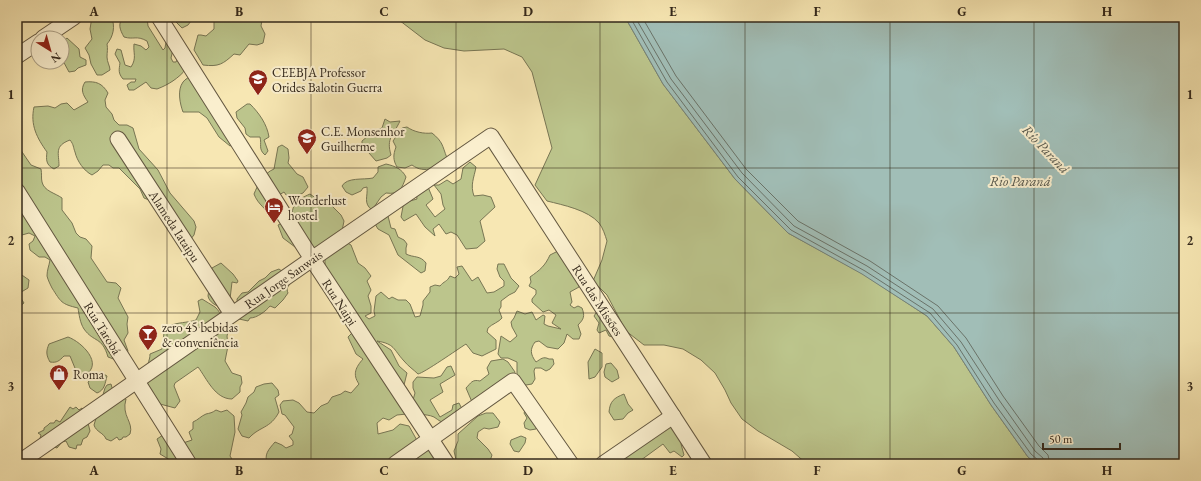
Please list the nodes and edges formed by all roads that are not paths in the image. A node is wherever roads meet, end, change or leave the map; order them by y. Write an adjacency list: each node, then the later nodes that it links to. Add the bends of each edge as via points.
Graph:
1 (74, 17): 3 (street)
2 (159, 17): 9 (street, Rua Naipi)
3 (55, 30)
4 (30, 47): 5 (street)
5 (17, 56)
6 (491, 136): 9 (street, Rua Jorge Sanwais); 12 (street, Rua das Missões)
7 (118, 139): 10 (street, Alameda Iataipu)
8 (19, 197): 11 (street, Rua Tarobá)
9 (312, 259): 10 (street, Rua Jorge Sanwais); 13 (street, Rua Naipi)
10 (232, 314): 11 (street, Rua Jorge Sanwais)
11 (136, 381): 14 (street, Rua Jorge Sanwais); 15 (street, Rua Tarobá)
12 (673, 416): 19 (street); 20 (street, Rua das Missões)
13 (430, 439): 16 (street); 17 (street, Rua Naipi); 18 (street, via 513,381)
14 (17, 464)
15 (190, 464)
16 (395, 464)
17 (447, 464)
18 (571, 464)
19 (603, 464)
20 (704, 464)

